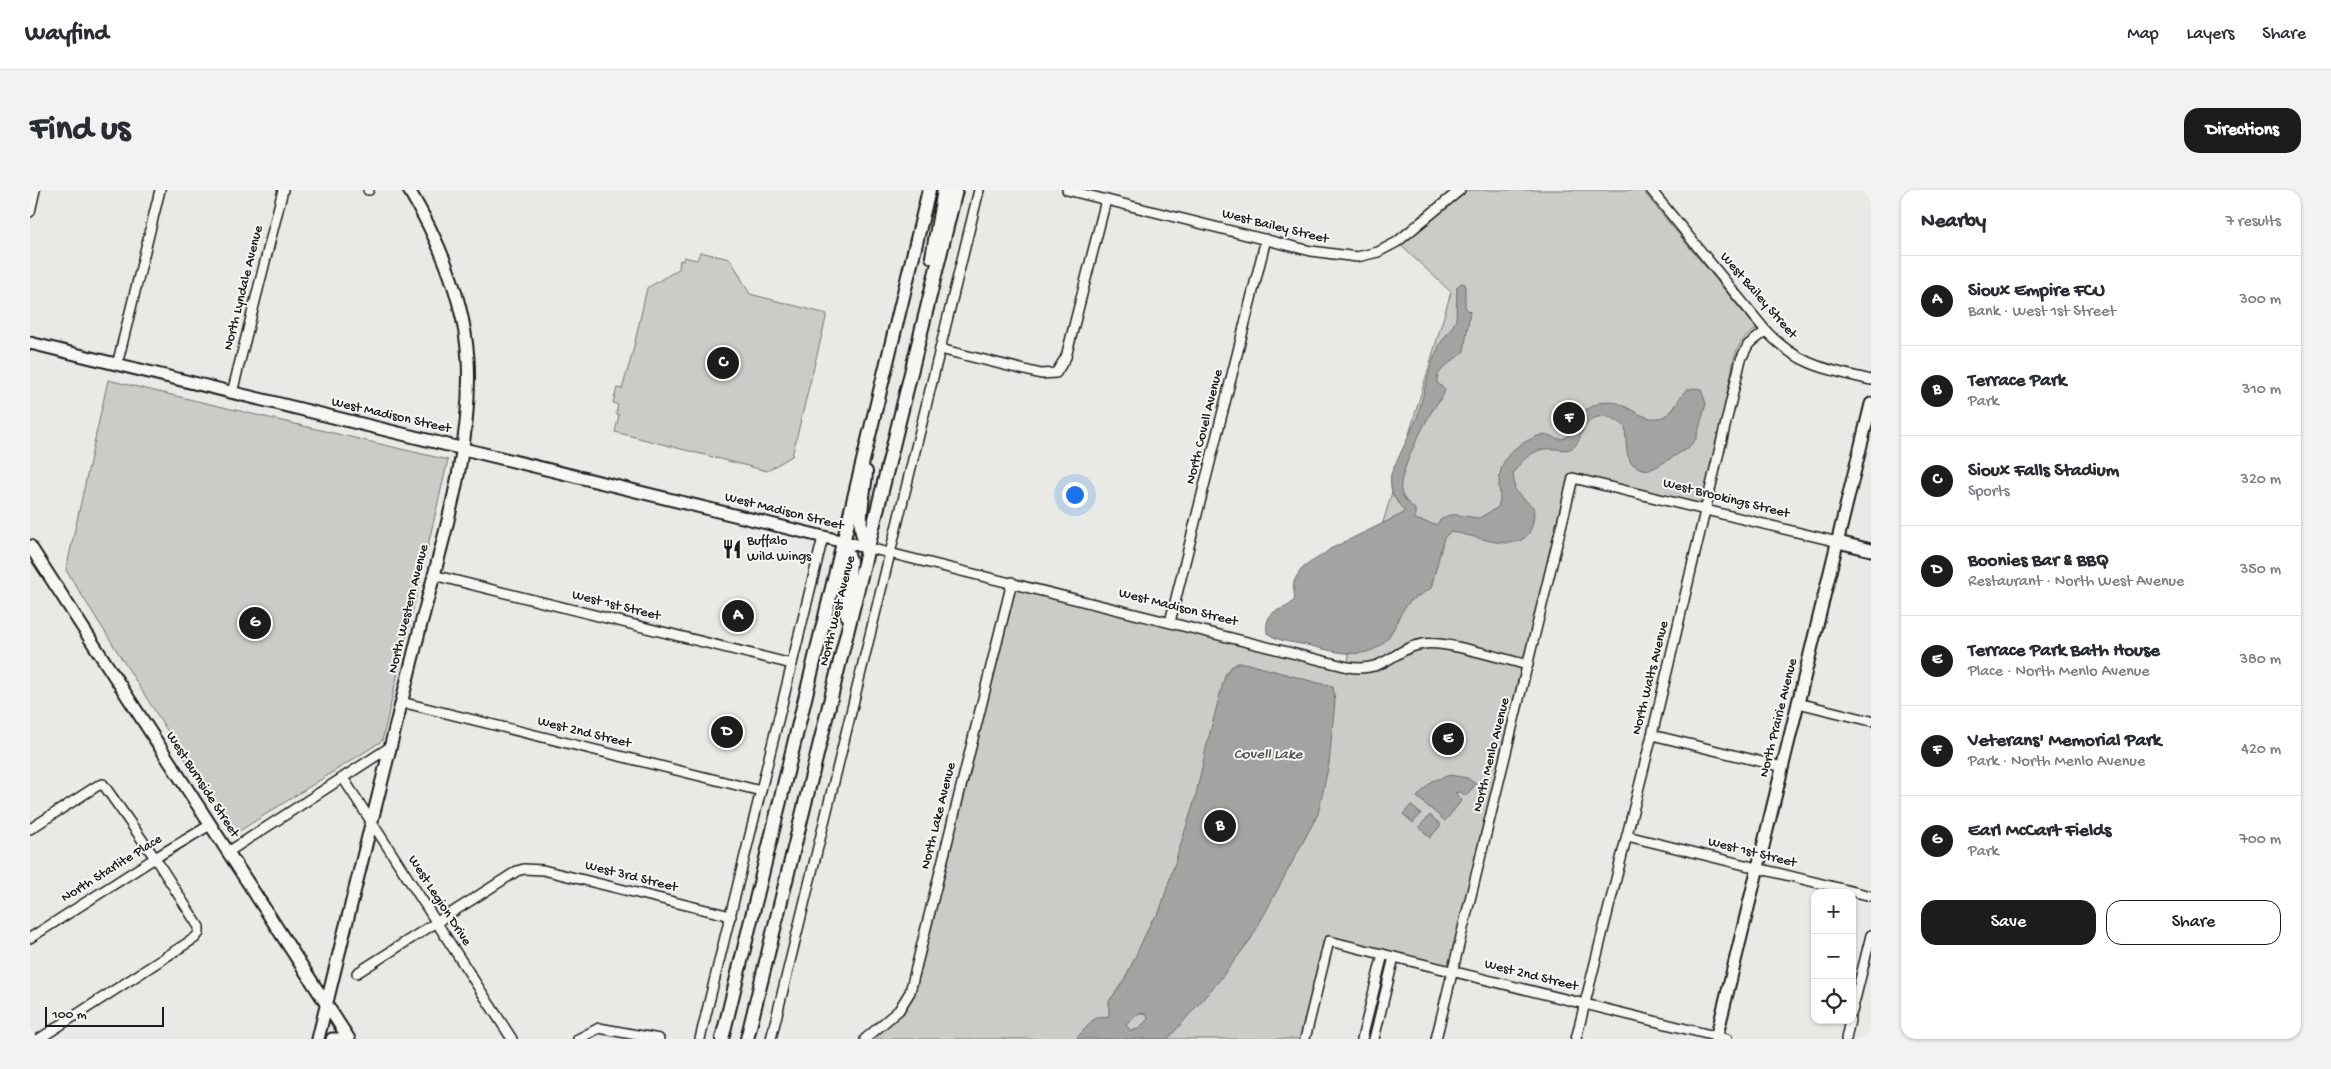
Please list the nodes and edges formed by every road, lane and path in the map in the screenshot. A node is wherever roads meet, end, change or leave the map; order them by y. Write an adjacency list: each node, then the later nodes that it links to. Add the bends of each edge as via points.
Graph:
1 (35, 190): 13 (street)
2 (160, 190): 19 (street)
3 (283, 190): 21 (street, North Lyndale Avenue)
4 (409, 190): 23 (street, North Western Avenue, via 442,254 461,314 468,357 469,394)
5 (929, 190): 24 (main road, North West Avenue)
6 (944, 190): 15 (main road)
7 (956, 190): 15 (main road, North West Avenue)
8 (979, 190): 18 (street)
9 (1067, 190): 12 (street, West Bailey Street)
10 (1460, 190): 14 (street, West Bailey Street, via 1397,242 1367,256 1334,255)
11 (1651, 190): 16 (street, West Bailey Street)
12 (1106, 200): 14 (street, West Bailey Street); 18 (street, via 1066,357 1056,373 1042,374)
13 (30, 212)
14 (1266, 239): 36 (street, North Covell Avenue)
15 (929, 299): 31 (main road, North West Avenue)
16 (1766, 331): 20 (street, West Bailey Street, via 1792,355 1805,362); 26 (street, North Walts Avenue, via 1748,345 1741,358)
17 (30, 344): 19 (street, West Madison Street)
18 (940, 349): 33 (street)
19 (116, 365): 21 (street, West Madison Street)
20 (1871, 380)
21 (232, 393): 23 (street, West Madison Street)
22 (1871, 404): 29 (street, North Prairie Avenue)
23 (463, 448): 27 (street, West Madison Street); 34 (street, North Western Avenue)
24 (865, 452): 28 (main road, North West Avenue); 31 (main road, via 861,530)
25 (1573, 478): 26 (street, West Brookings Street); 39 (street, North Menlo Avenue)
26 (1706, 510): 29 (street, West Brookings Street); 43 (street, North Walts Avenue)
27 (822, 537): 28 (street, West Madison Street); 38 (street)
28 (843, 542): 31 (street, West Madison Street); 37 (main road, via 850,560); 78 (main road, North West Avenue)
29 (1838, 542): 32 (street, West Brookings Street); 41 (street, North Prairie Avenue)
30 (30, 546): 49 (street, West Burnside Street)
31 (869, 548): 33 (street, West Madison Street); 37 (main road, North West Avenue)
32 (1871, 550)
33 (890, 552): 35 (street, West Madison Street); 80 (street)
34 (433, 575): 38 (street, West 1st Street); 40 (street, North Western Avenue)
35 (1012, 582): 36 (street, West Madison Street); 81 (street, North Lake Avenue, via 910,992 899,1010)
36 (1170, 622): 39 (street, West Madison Street, via 1361,669 1383,664 1413,647 1432,643)
37 (848, 633): 79 (main road, North West Avenue)
38 (792, 664): 47 (street)
39 (1528, 665): 62 (street, North Menlo Avenue)
40 (401, 702): 44 (street, North Western Avenue); 47 (street, West 2nd Street)
41 (1798, 703): 42 (street); 45 (street, North Prairie Avenue)
42 (1871, 721)
43 (1652, 735): 45 (street); 51 (street, North Walts Avenue)
44 (390, 747): 46 (street); 48 (street, North Western Avenue)
45 (1783, 766): 54 (street, North Prairie Avenue)
46 (343, 778): 48 (street, West Legion Drive); 52 (street)
47 (761, 790): 56 (street)
48 (372, 822): 57 (street, West Legion Drive); 66 (street, North Western Avenue)
49 (210, 826): 52 (street, West Burnside Street); 53 (street, North Starlite Place)
50 (30, 829): 53 (street, via 103,784)
51 (1627, 836): 54 (street, West 1st Street); 65 (street, North Walts Avenue)
52 (228, 852): 66 (street, West Burnside Street)
53 (155, 858): 59 (street, North Starlite Place); 69 (street, via 199,927 195,938)
54 (1758, 868): 55 (street, West 1st Street); 68 (street, North Prairie Avenue)
55 (1871, 896)
56 (731, 916): 57 (street, West 3rd Street, via 543,870 524,869); 77 (street)
57 (438, 923): 63 (street); 74 (street, West Legion Drive)
58 (1871, 935): 64 (street)
59 (30, 938)
60 (1383, 954): 61 (street, West 2nd Street); 82 (street, West 2nd Street, via 1329,941); 83 (street)
61 (1394, 957): 62 (street, West 2nd Street); 84 (street)
62 (1453, 971): 65 (street, West 2nd Street); 85 (street, North Menlo Avenue)
63 (357, 973)
64 (1856, 996)
65 (1585, 1004): 68 (street, West 2nd Street); 86 (street, North Walts Avenue)
66 (326, 1005): 70 (street, North Western Avenue); 73 (street, West Burnside Street)
67 (1849, 1024): 87 (street)
68 (1720, 1038)
69 (39, 1039)
70 (318, 1039)
71 (332, 1039): 72 (street)
72 (340, 1039)
73 (349, 1039)
74 (512, 1039)
75 (578, 1039): 76 (street, via 599,1028)
76 (659, 1039)
77 (700, 1039)
78 (722, 1039)
79 (747, 1039)
80 (770, 1039)
81 (865, 1039)
82 (1305, 1039)
83 (1362, 1039)
84 (1374, 1039)
85 (1436, 1039)
86 (1576, 1039)
87 (1846, 1039)

